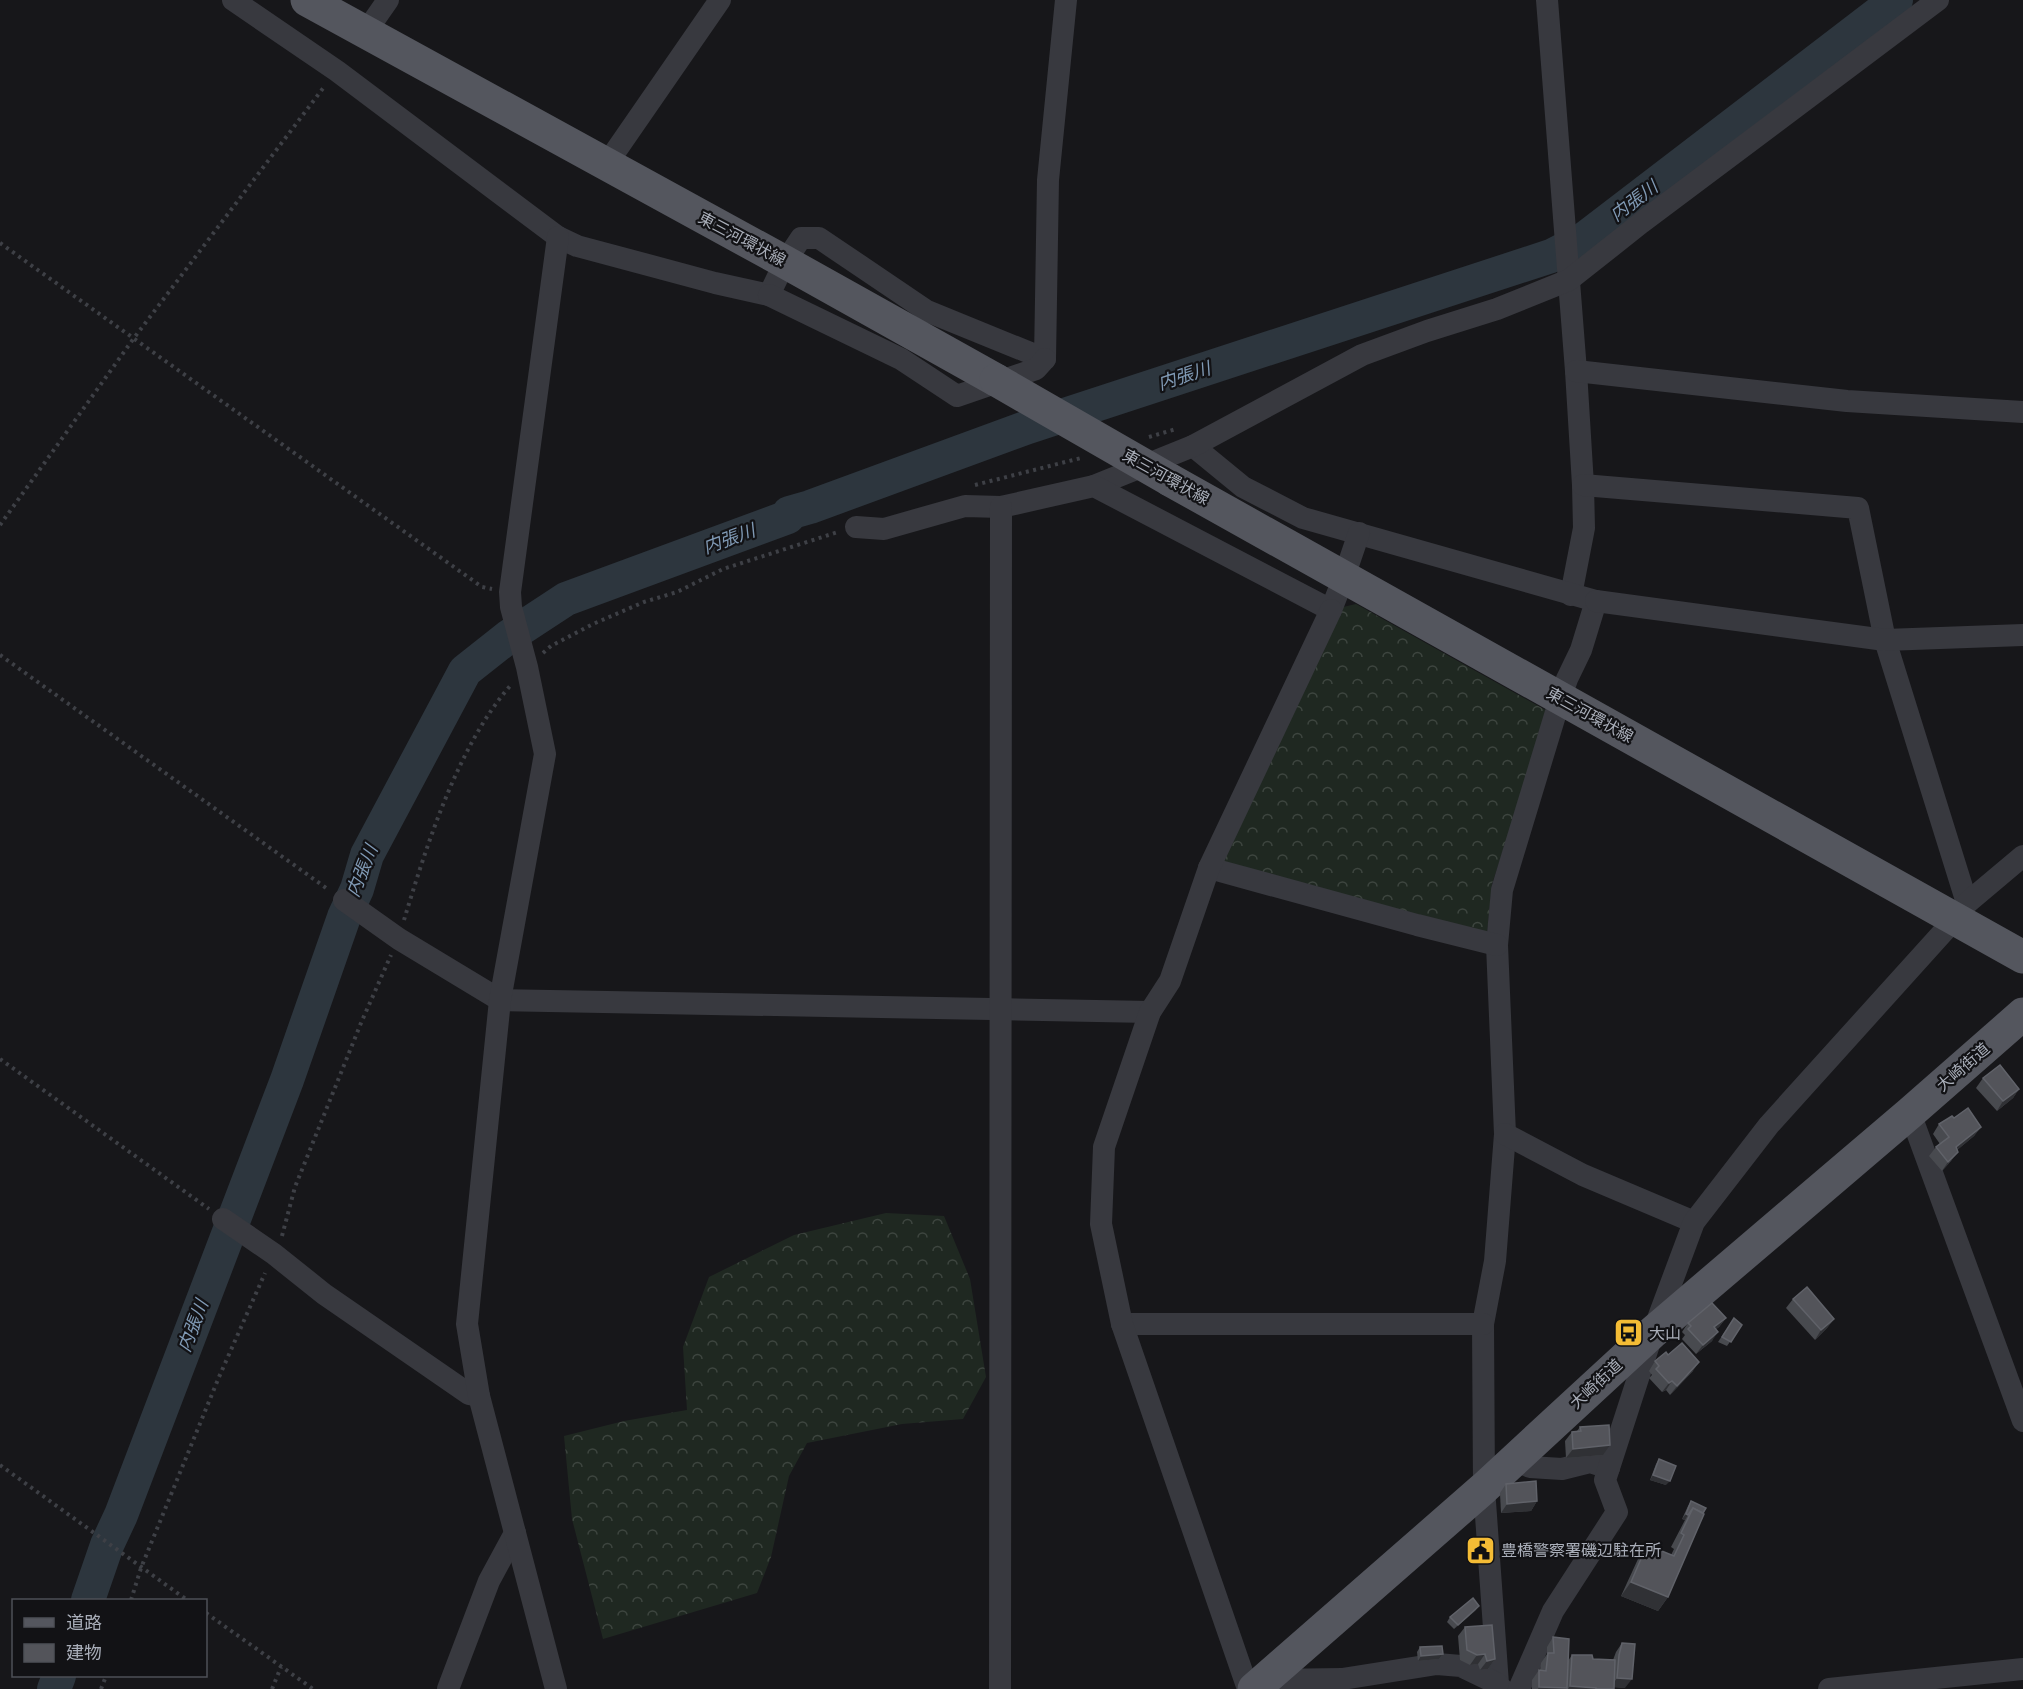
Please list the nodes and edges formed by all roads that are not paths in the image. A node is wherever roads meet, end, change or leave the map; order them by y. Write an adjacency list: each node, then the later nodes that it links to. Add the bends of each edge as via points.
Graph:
1 (233, 0): 10 (street, via 337,71)
2 (307, 0): 8 (main road, 東三河環状線)
3 (388, 0): 8 (street)
4 (720, 0): 9 (street)
5 (1066, 0): 14 (street, via 1048,180)
6 (1547, 0): 12 (street)
7 (1938, 0): 12 (street)
8 (365, 33): 9 (main road, 東三河環状線)
9 (606, 165): 11 (main road, 東三河環状線)
10 (558, 237): 13 (street, via 578,246); 36 (street, via 511,600 545,754)
11 (785, 262): 13 (street); 14 (street, via 801,238 819,238 927,311); 23 (main road, 東三河環状線, bridge)
12 (1569, 280): 15 (street); 17 (street, via 1362,355)
13 (769, 295): 14 (street, via 901,359 957,396 1036,369)
14 (1045, 359)
15 (1576, 371): 16 (street, via 1847,401); 18 (street)
16 (2023, 412)
17 (1193, 446): 19 (street); 22 (street, via 1243,487 1303,518)
18 (1583, 484): 24 (street, via 1584,528); 28 (street, via 1858,508)
19 (1094, 486): 20 (street); 26 (street)
20 (1001, 507): 21 (street, via 965,506 884,529); 37 (street)
21 (856, 527)
22 (1359, 533): 23 (street); 24 (street)
23 (1344, 578): 26 (street); 29 (main road, 東三河環状線)
24 (1571, 595): 25 (street)
25 (1596, 601): 28 (street); 29 (street)
26 (1331, 610): 31 (street)
27 (2023, 635): 28 (street)
28 (1885, 640): 33 (street)
29 (1560, 699): 33 (main road, 東三河環状線); 34 (street, via 1502,890)
30 (2023, 856): 33 (street)
31 (1209, 868): 34 (street); 38 (street, via 1170,981)
32 (344, 900): 36 (street, via 399,939)
33 (1961, 911): 35 (main road, 東三河環状線); 43 (street, via 1769,1125)
34 (1497, 945): 41 (street)
35 (2023, 957)
36 (500, 1000): 37 (street); 47 (street, via 466,1324)
37 (1001, 1009): 38 (street); 58 (street)
38 (1150, 1012): 44 (street, via 1104,1147 1101,1224)
39 (2023, 1014): 40 (main road, 大崎街道)
40 (1910, 1113): 46 (main road, 大崎街道); 48 (street)
41 (1505, 1134): 43 (street, via 1583,1175); 45 (street, via 1495,1261)
42 (223, 1219): 47 (street, via 333,1300 469,1394)
43 (1694, 1222): 46 (street)
44 (1122, 1324): 45 (street); 54 (street)
45 (1483, 1324): 51 (street)
46 (1653, 1332): 49 (main road, 大崎街道); 50 (street)
47 (478, 1396): 52 (street)
48 (2023, 1421)
49 (1515, 1460): 50 (street, via 1530,1467 1562,1469 1590,1462); 51 (main road, 大崎街道)
50 (1609, 1468): 55 (street, via 1605,1480 1617,1512)
51 (1484, 1488): 54 (main road, 大崎街道); 55 (street)
52 (515, 1533): 56 (street, via 489,1581); 57 (street)
53 (2023, 1669): 59 (street)
54 (1256, 1686): 55 (street, via 1437,1664 1461,1666)
55 (1506, 1687)
56 (448, 1689)
57 (556, 1689)
58 (1000, 1689)
59 (1829, 1689)

